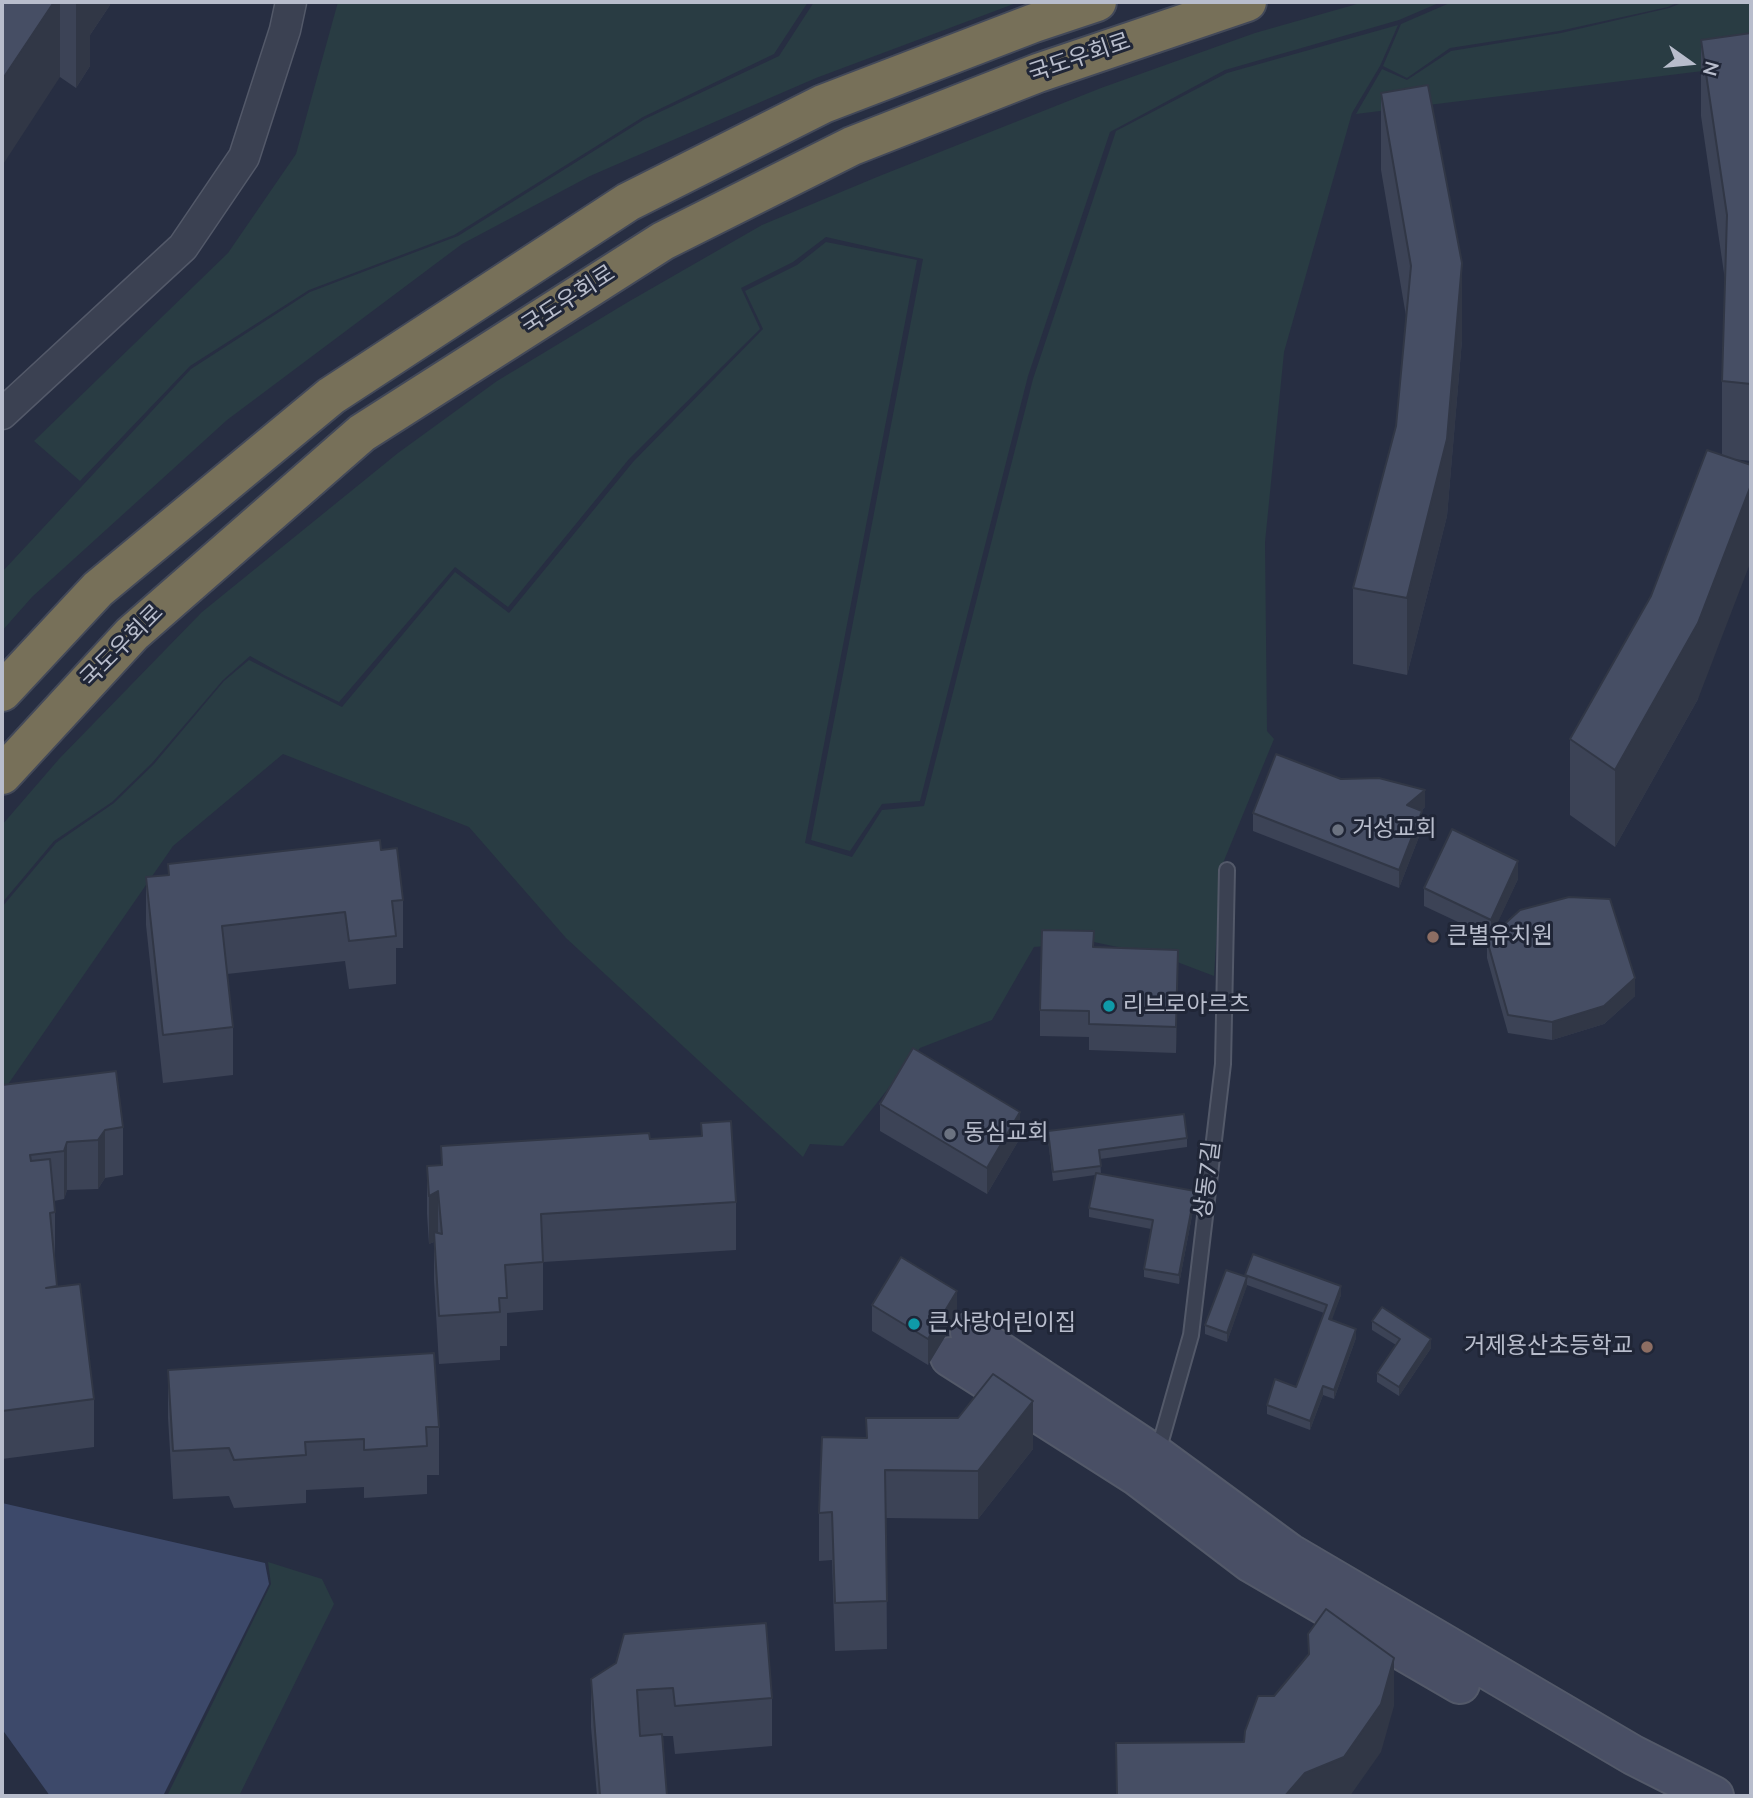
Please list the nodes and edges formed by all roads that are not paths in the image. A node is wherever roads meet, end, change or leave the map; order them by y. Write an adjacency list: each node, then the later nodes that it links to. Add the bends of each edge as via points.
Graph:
1 (291, 2): 4 (street, via 244,158 183,247)
2 (1097, 2): 5 (highway, via 824,104 628,202 331,396 98,589)
3 (1247, 2): 6 (highway, 국도우회로, via 1038,73 852,146 663,241 362,433 132,634)
4 (3, 412)
5 (2, 692)
6 (2, 775)
7 (1227, 870): 9 (lane, 상동7길, via 1223,1064 1191,1335)
8 (960, 1344): 9 (street)
9 (1147, 1466): 10 (street, via 1250,1562); 11 (street, via 1633,1755)
10 (1657, 1796)
11 (1714, 1796)

